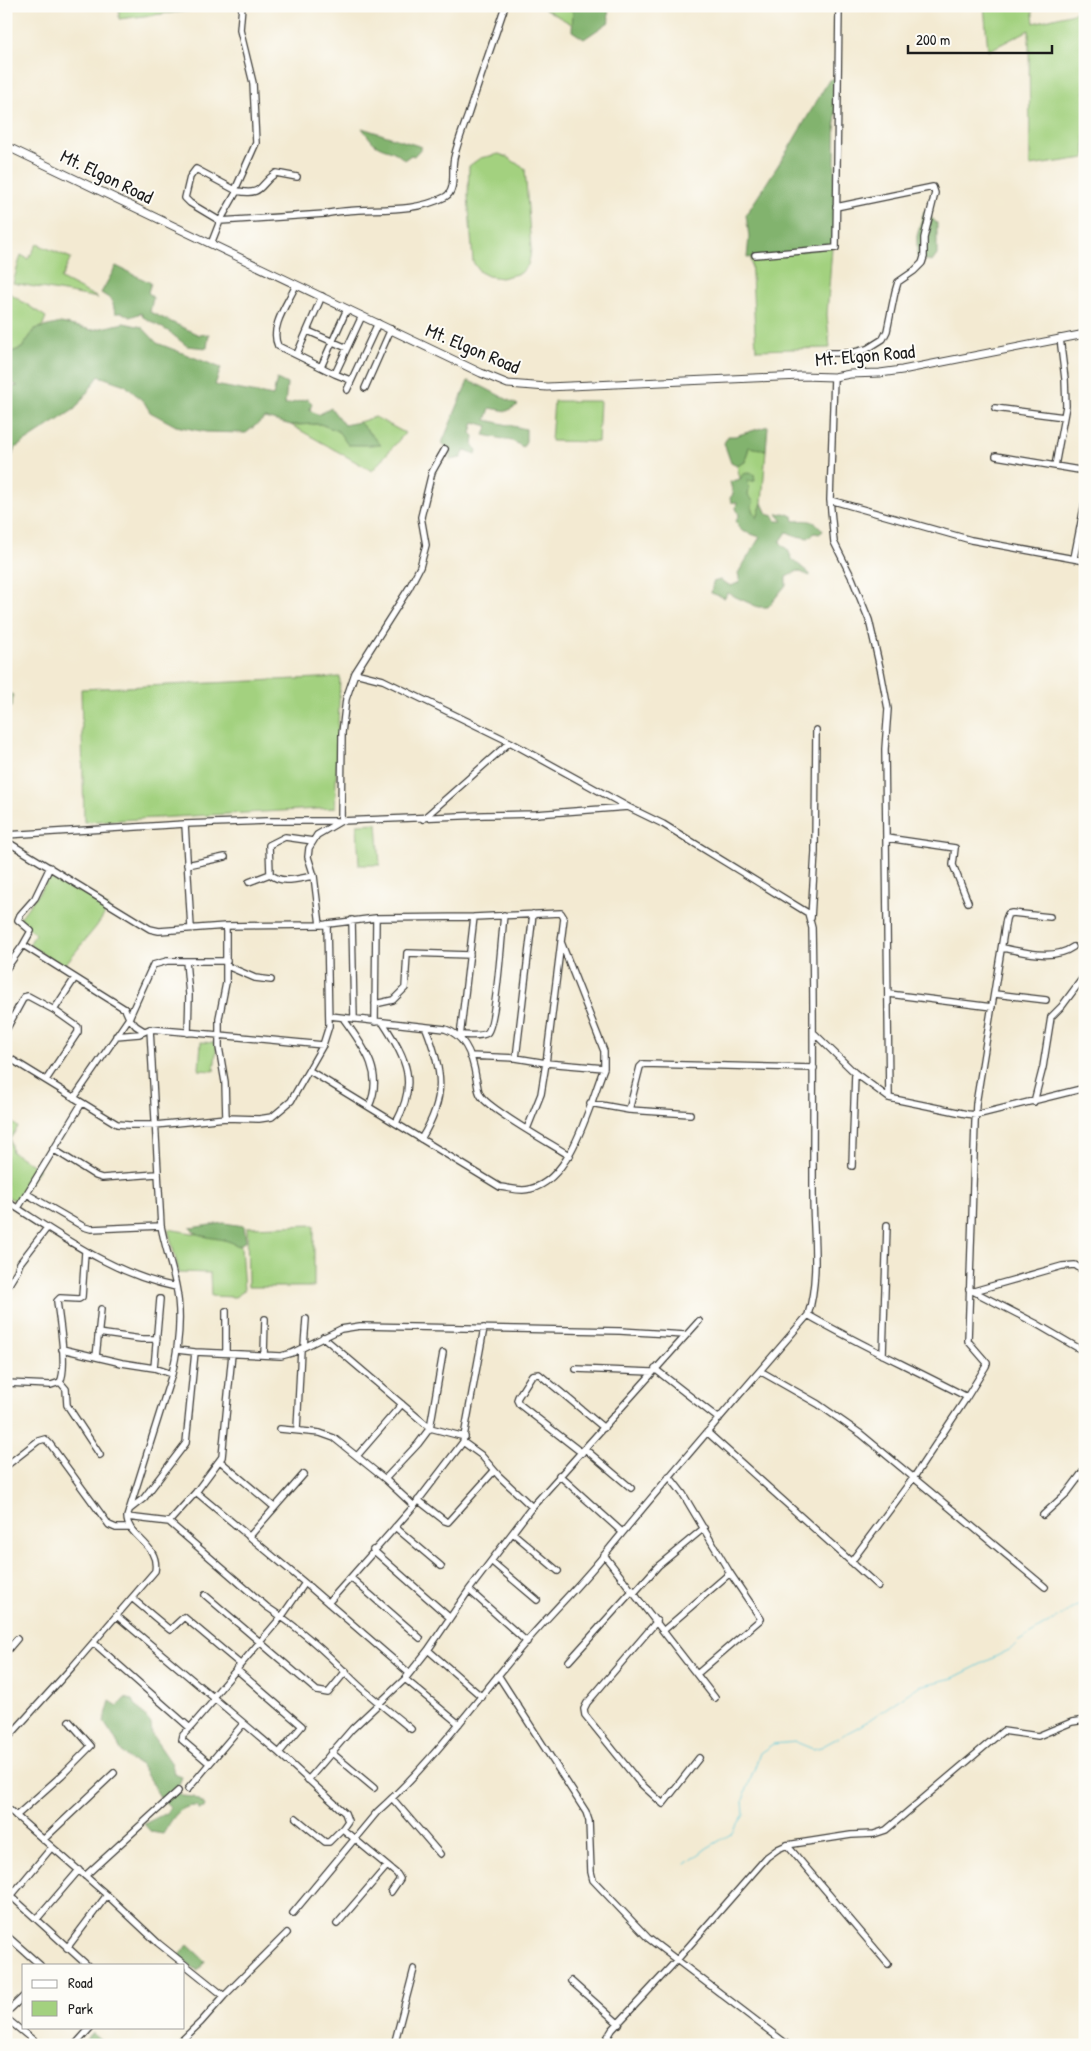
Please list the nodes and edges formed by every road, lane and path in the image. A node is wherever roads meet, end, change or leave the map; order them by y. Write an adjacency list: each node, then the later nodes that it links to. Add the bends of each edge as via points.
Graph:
1 (242, 6): 6 (street, via 240,30 253,84 256,143)
2 (505, 6): 8 (street, via 453,160 452,188 446,197 415,207 390,210)
3 (838, 6): 7 (street)
4 (6, 146): 9 (street, Mt. Elgon Road)
5 (297, 177): 6 (street, via 280,172 261,189)
6 (236, 190): 8 (street); 8 (street, via 196,169 192,173 187,201)
7 (836, 207): 10 (street, via 836,248); 22 (street, via 933,187 935,193 924,238 922,263 898,282 884,339 852,353)
8 (220, 221): 9 (street)
9 (211, 244): 11 (street, Mt. Elgon Road)
10 (755, 255)
11 (296, 284): 12 (street, Mt. Elgon Road); 23 (street, via 275,328 275,337 278,346)
12 (322, 296): 13 (street, Mt. Elgon Road); 17 (street)
13 (347, 309): 14 (street, Mt. Elgon Road); 20 (street)
14 (362, 316): 15 (street, Mt. Elgon Road); 21 (street)
15 (378, 323): 16 (street, Mt. Elgon Road); 27 (street)
16 (392, 329): 26 (street, Mt. Elgon Road, via 481,373 516,386); 28 (street)
17 (308, 331): 20 (street); 23 (street)
18 (1085, 334): 19 (street, Mt. Elgon Road)
19 (1060, 338): 26 (street, Mt. Elgon Road, via 902,370); 31 (street, via 1065,379)
20 (333, 341): 21 (street); 24 (street)
21 (347, 348): 25 (street)
22 (829, 353)
23 (297, 354): 24 (street)
24 (321, 367): 25 (street)
25 (335, 374): 27 (street)
26 (834, 377): 36 (street)
27 (350, 380): 29 (street)
28 (366, 388)
29 (347, 390)
30 (995, 408): 31 (street)
31 (1064, 417): 34 (street)
32 (445, 448): 40 (street, via 432,472 421,517 426,545 420,567)
33 (996, 456): 34 (street)
34 (1055, 466): 35 (street)
35 (1085, 471)
36 (830, 500): 38 (street, via 970,540); 48 (street, via 834,542 869,620 888,709 885,749)
37 (1085, 502): 38 (street)
38 (1074, 558): 39 (street)
39 (1085, 561)
40 (355, 673): 42 (street, via 383,680); 45 (street, via 346,699 342,733)
41 (816, 730): 63 (street)
42 (510, 742): 43 (street); 44 (street)
43 (628, 808): 44 (street); 63 (street, via 663,824 803,908)
44 (423, 819): 45 (street)
45 (341, 821): 46 (street); 50 (street, via 317,835)
46 (185, 824): 47 (street); 52 (street)
47 (6, 835)
48 (887, 838): 57 (street, via 955,848 953,864); 79 (street)
49 (6, 841): 53 (street)
50 (313, 842): 54 (street, via 285,837 269,845); 55 (street, via 308,856)
51 (225, 857): 52 (street)
52 (187, 865): 67 (street)
53 (50, 867): 67 (street, via 150,929); 69 (street, via 35,898 20,914 18,920 31,931)
54 (270, 874): 55 (street, via 283,880); 56 (street)
55 (314, 876): 65 (street)
56 (249, 882)
57 (968, 902)
58 (533, 914): 59 (street); 68 (street, via 563,914); 102 (street)
59 (504, 915): 60 (street); 98 (street, via 490,1028 483,1035)
60 (474, 917): 62 (street); 72 (street)
61 (1050, 917): 71 (street, via 1008,914)
62 (376, 918): 64 (street); 82 (street)
63 (811, 918): 95 (street)
64 (352, 920): 65 (street); 88 (street)
65 (324, 924): 66 (street); 85 (street)
66 (226, 926): 67 (street); 74 (street)
67 (191, 928)
68 (561, 940): 103 (street); 104 (street, via 604,1051)
69 (23, 945): 75 (street); 77 (street)
70 (1073, 947): 71 (street, via 1053,955)
71 (1002, 948): 80 (street)
72 (470, 955): 82 (street, via 407,953 405,988 393,1000); 98 (street)
73 (186, 961): 74 (street); 86 (street, via 153,965); 94 (street)
74 (227, 963): 78 (street, via 255,978); 97 (street)
75 (6, 969)
76 (1084, 977): 112 (street, via 1050,1017)
77 (75, 978): 84 (street); 86 (street, via 125,1009)
78 (271, 980)
79 (889, 994): 83 (street); 111 (street)
80 (995, 994): 81 (street); 83 (street)
81 (1046, 1000)
82 (375, 1004): 89 (street)
83 (992, 1007): 118 (street)
84 (54, 1010): 92 (street, via 26,996); 108 (street, via 78,1027 78,1032)
85 (330, 1016): 87 (street); 99 (street)
86 (129, 1018): 93 (street, via 136,1026); 96 (street)
87 (342, 1018): 88 (street); 115 (street, via 372,1066 376,1082)
88 (354, 1019): 89 (street)
89 (375, 1022): 90 (street)
90 (383, 1023): 91 (street); 120 (street, via 399,1046 409,1080 404,1109)
91 (426, 1028): 98 (street, via 445,1029); 123 (street, via 437,1057 440,1079 436,1109)
92 (6, 1030)
93 (147, 1030): 94 (street); 96 (street); 121 (street)
94 (188, 1033): 97 (street)
95 (815, 1034): 105 (street); 107 (street)
96 (116, 1036): 110 (street)
97 (219, 1036): 99 (street); 119 (street)
98 (460, 1036): 101 (street)
99 (323, 1045): 106 (street)
100 (6, 1056): 108 (street)
101 (470, 1056): 102 (street); 122 (street, via 482,1098)
102 (516, 1058): 103 (street)
103 (546, 1063): 104 (street); 122 (street, via 541,1094)
104 (604, 1068): 114 (street)
105 (814, 1068): 116 (street, via 643,1064); 142 (street, via 814,1286)
106 (310, 1070): 115 (street); 119 (street, via 291,1101 272,1117)
107 (855, 1073): 111 (street); 126 (street)
108 (46, 1080): 110 (street)
109 (1084, 1090): 112 (street)
110 (74, 1098): 113 (street)
111 (889, 1098): 118 (street)
112 (1034, 1102): 118 (street)
113 (82, 1103): 121 (street, via 117,1124); 124 (street)
114 (590, 1103): 116 (street); 125 (street)
115 (369, 1106): 120 (street)
116 (629, 1110): 117 (street)
117 (690, 1114)
118 (976, 1115): 138 (street)
119 (226, 1118): 121 (street)
120 (396, 1123): 123 (street)
121 (155, 1125): 127 (street)
122 (528, 1129): 125 (street)
123 (421, 1139): 125 (street, via 500,1187 519,1190 538,1187 552,1178)
124 (53, 1149): 127 (street, via 102,1178); 128 (street)
125 (570, 1156)
126 (852, 1166)
127 (157, 1174): 132 (street)
128 (27, 1194): 130 (street); 132 (street, via 91,1229)
129 (6, 1201): 130 (street)
130 (18, 1208): 133 (street)
131 (887, 1225): 159 (street)
132 (161, 1226): 136 (street)
133 (47, 1228): 134 (street); 137 (street, via 20,1263)
134 (86, 1252): 136 (street, via 154,1283); 152 (street, via 82,1297 57,1300)
135 (1085, 1272): 138 (street, via 1075,1265 1062,1266)
136 (176, 1287): 153 (street)
137 (6, 1289)
138 (971, 1290): 156 (street); 168 (street, via 968,1341 986,1366)
139 (160, 1299): 150 (street)
140 (101, 1309): 147 (street)
141 (226, 1311): 157 (street)
142 (808, 1315): 159 (street); 164 (street)
143 (265, 1319): 158 (street)
144 (306, 1319): 151 (street)
145 (699, 1321): 148 (street)
146 (484, 1328): 148 (street); 149 (street, via 360,1326 340,1329); 176 (street)
147 (98, 1333): 150 (street); 160 (street)
148 (685, 1335): 163 (street)
149 (323, 1337): 151 (street); 169 (street)
150 (157, 1339): 161 (street)
151 (303, 1347): 158 (street, via 281,1356); 174 (street)
152 (62, 1349): 160 (street); 166 (street)
153 (177, 1350): 154 (street); 165 (street)
154 (195, 1352): 157 (street); 195 (street, via 186,1443 144,1498)
155 (443, 1352): 171 (street)
156 (1085, 1352)
157 (229, 1354): 158 (street); 180 (street)
158 (264, 1354)
159 (883, 1355): 168 (street)
160 (96, 1356): 161 (street)
161 (154, 1368): 165 (street)
162 (576, 1369): 163 (street)
163 (653, 1370): 170 (street); 172 (street)
164 (760, 1370): 170 (street); 187 (street, via 818,1404)
165 (172, 1374): 195 (street)
166 (60, 1382): 167 (street, via 51,1385); 178 (street, via 66,1389 67,1405)
167 (6, 1383)
168 (967, 1397): 187 (street)
169 (402, 1404): 171 (street); 179 (street)
170 (719, 1419): 175 (street)
171 (430, 1428): 176 (street); 188 (street)
172 (604, 1428): 177 (street); 177 (street, via 539,1374 532,1375 517,1400 519,1404)
173 (280, 1429): 174 (street)
174 (297, 1430): 179 (street, via 327,1435)
175 (707, 1432): 186 (street); 208 (street)
176 (464, 1439): 183 (street); 191 (street)
177 (583, 1451): 185 (street); 189 (street)
178 (100, 1455)
179 (357, 1456): 188 (street)
180 (220, 1461): 190 (street); 193 (street)
181 (6, 1466): 200 (street, via 45,1439 109,1525)
182 (1085, 1469): 196 (street, via 1067,1493)
183 (494, 1471): 191 (street, via 448,1522); 194 (street)
184 (304, 1474): 193 (street)
185 (559, 1475): 194 (street); 202 (street)
186 (668, 1476): 201 (street); 202 (street)
187 (914, 1476): 208 (street); 215 (street)
188 (385, 1480): 192 (street)
189 (631, 1488)
190 (196, 1492): 198 (street); 204 (street)
191 (418, 1500): 192 (street)
192 (414, 1506): 199 (street)
193 (274, 1507): 204 (street)
194 (532, 1507): 203 (street)
195 (129, 1510): 197 (street)
196 (1042, 1516)
197 (126, 1517): 198 (street); 200 (street)
198 (169, 1522): 223 (street, via 267,1607)
199 (396, 1527): 205 (street); 209 (street)
200 (130, 1528): 219 (street, via 147,1545 156,1563 155,1570)
201 (704, 1528): 211 (street); 217 (street, via 658,1566)
202 (622, 1532): 206 (street)
203 (513, 1533): 207 (street); 210 (street)
204 (249, 1537): 213 (street)
205 (374, 1550): 212 (street); 224 (street)
206 (604, 1555): 217 (street); 230 (street)
207 (491, 1561): 216 (street); 220 (street)
208 (851, 1562): 214 (street)
209 (441, 1566)
210 (558, 1571)
211 (730, 1573): 226 (street); 239 (street, via 761,1619)
212 (351, 1578): 221 (street); 227 (street)
213 (305, 1583): 221 (street); 223 (street)
214 (878, 1586)
215 (1045, 1587)
216 (468, 1590): 224 (street); 230 (street)
217 (634, 1591): 225 (street); 234 (street)
218 (205, 1595): 229 (street)
219 (133, 1599): 222 (street); 235 (street, via 170,1630 184,1617)
220 (537, 1600)
221 (328, 1603): 238 (street)
222 (117, 1616): 231 (street); 243 (street)
223 (282, 1616): 229 (street); 237 (street)
224 (449, 1618): 232 (street)
225 (657, 1621): 226 (street); 255 (street, via 587,1703 585,1714 639,1782 663,1804)
226 (664, 1630): 239 (street)
227 (420, 1638)
228 (17, 1639): 233 (street)
229 (260, 1641): 235 (street); 237 (street, via 321,1693 331,1691)
230 (527, 1642): 240 (street)
231 (94, 1643): 250 (street); 252 (street)
232 (428, 1650): 238 (street); 242 (street)
233 (6, 1652)
234 (569, 1661)
235 (240, 1664): 236 (street)
236 (236, 1669): 243 (street); 254 (street, via 302,1726)
237 (346, 1671): 245 (street)
238 (409, 1673): 241 (street)
239 (697, 1674): 244 (street)
240 (498, 1675): 242 (street); 283 (street, via 586,1812 593,1880 648,1938)
241 (405, 1679): 245 (street); 249 (street)
242 (482, 1697): 249 (street)
243 (214, 1698): 248 (street); 250 (street)
244 (715, 1698)
245 (380, 1703): 251 (street); 253 (street)
246 (1085, 1720): 269 (street, via 1038,1736 1002,1731 886,1830)
247 (69, 1721): 264 (street, via 90,1746)
248 (243, 1724): 254 (street); 256 (street)
249 (459, 1724): 262 (street)
250 (190, 1728): 256 (street, via 182,1740)
251 (411, 1729)
252 (6, 1740)
253 (331, 1752): 258 (street); 259 (street)
254 (279, 1753): 258 (street)
255 (699, 1758)
256 (209, 1762): 260 (street)
257 (114, 1773): 268 (street)
258 (308, 1780): 266 (street, via 345,1813 348,1821)
259 (374, 1788)
260 (188, 1789)
261 (178, 1791): 274 (street)
262 (392, 1798): 267 (street); 271 (street)
263 (6, 1807): 264 (street)
264 (16, 1816): 268 (street)
265 (296, 1818): 266 (street, via 325,1842)
266 (344, 1828): 267 (street)
267 (355, 1839): 272 (street); 277 (street)
268 (43, 1840): 270 (street)
269 (787, 1845): 283 (street, via 767,1857); 287 (street)
270 (52, 1847): 273 (street); 278 (street, via 11,1894)
271 (440, 1854)
272 (387, 1866): 275 (street, via 400,1879); 279 (street)
273 (79, 1870): 274 (street); 278 (street)
274 (85, 1876): 276 (street)
275 (391, 1892)
276 (107, 1895): 282 (street); 286 (street)
277 (292, 1913)
278 (37, 1919): 282 (street)
279 (337, 1924)
280 (286, 1933): 291 (street)
281 (6, 1936): 284 (street)
282 (67, 1948): 285 (street)
283 (676, 1961): 295 (street); 304 (street)
284 (39, 1964)
285 (85, 1964)
286 (184, 1964)
287 (888, 1964)
288 (185, 1965): 291 (street)
289 (414, 1969): 301 (street)
290 (571, 1981): 295 (street)
291 (224, 1996): 300 (street)
292 (22, 1998): 293 (street)
293 (6, 2014)
294 (6, 2018): 298 (street)
295 (619, 2024): 297 (street)
296 (89, 2028): 299 (street)
297 (607, 2038): 302 (street); 303 (street)
298 (39, 2045)
299 (75, 2045)
300 (177, 2045)
301 (394, 2045)
302 (603, 2045)
303 (615, 2045)
304 (788, 2045)

